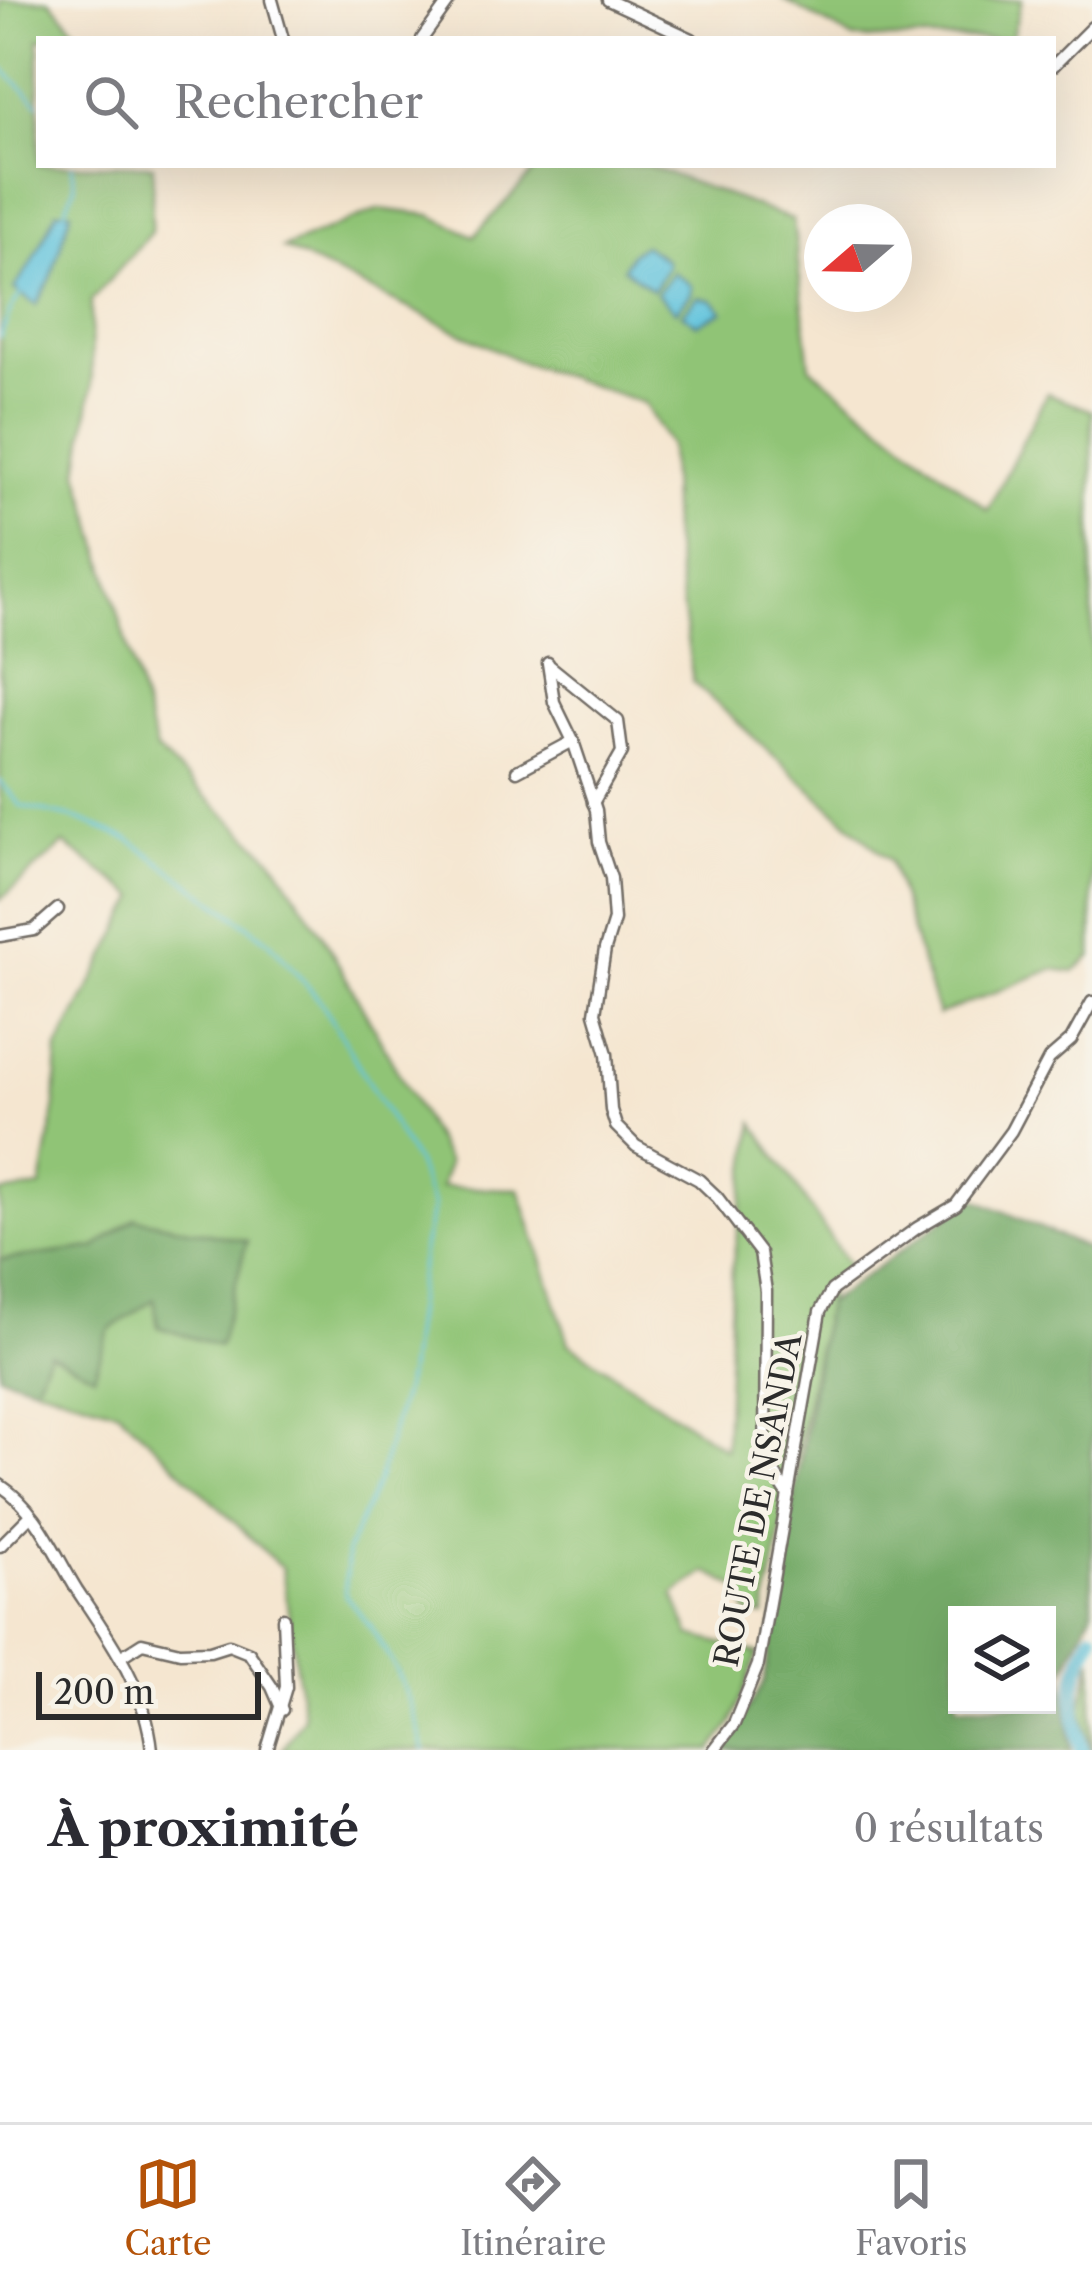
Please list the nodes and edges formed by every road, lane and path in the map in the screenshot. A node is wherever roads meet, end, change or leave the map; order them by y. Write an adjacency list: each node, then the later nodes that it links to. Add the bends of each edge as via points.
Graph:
1 (272, 0): 5 (street)
2 (450, 0): 6 (street)
3 (608, 0): 7 (street)
4 (1092, 27): 8 (street)
5 (282, 36)
6 (424, 36)
7 (686, 36)
8 (1056, 63)
9 (573, 741): 10 (street); 11 (street); 11 (street, via 554,702 548,663 618,721 622,752)
10 (517, 771)
11 (593, 802): 16 (street, via 614,920 595,1013 610,1110 636,1146 717,1197 760,1253 765,1458)
12 (58, 909): 13 (street, via 34,930)
13 (0, 936)
14 (1092, 1002): 16 (street, ROUTE DE NSANDA, via 956,1205 832,1290 820,1312)
15 (0, 1484): 17 (street)
16 (788, 1495): 24 (street, ROUTE DE NSANDA, via 758,1664)
17 (31, 1515): 18 (street); 20 (street)
18 (0, 1546)
19 (283, 1618): 21 (street)
20 (120, 1658): 21 (street, via 142,1643 180,1652 234,1646 253,1656); 22 (street)
21 (282, 1710): 23 (street)
22 (152, 1750)
23 (267, 1750)
24 (714, 1750)

